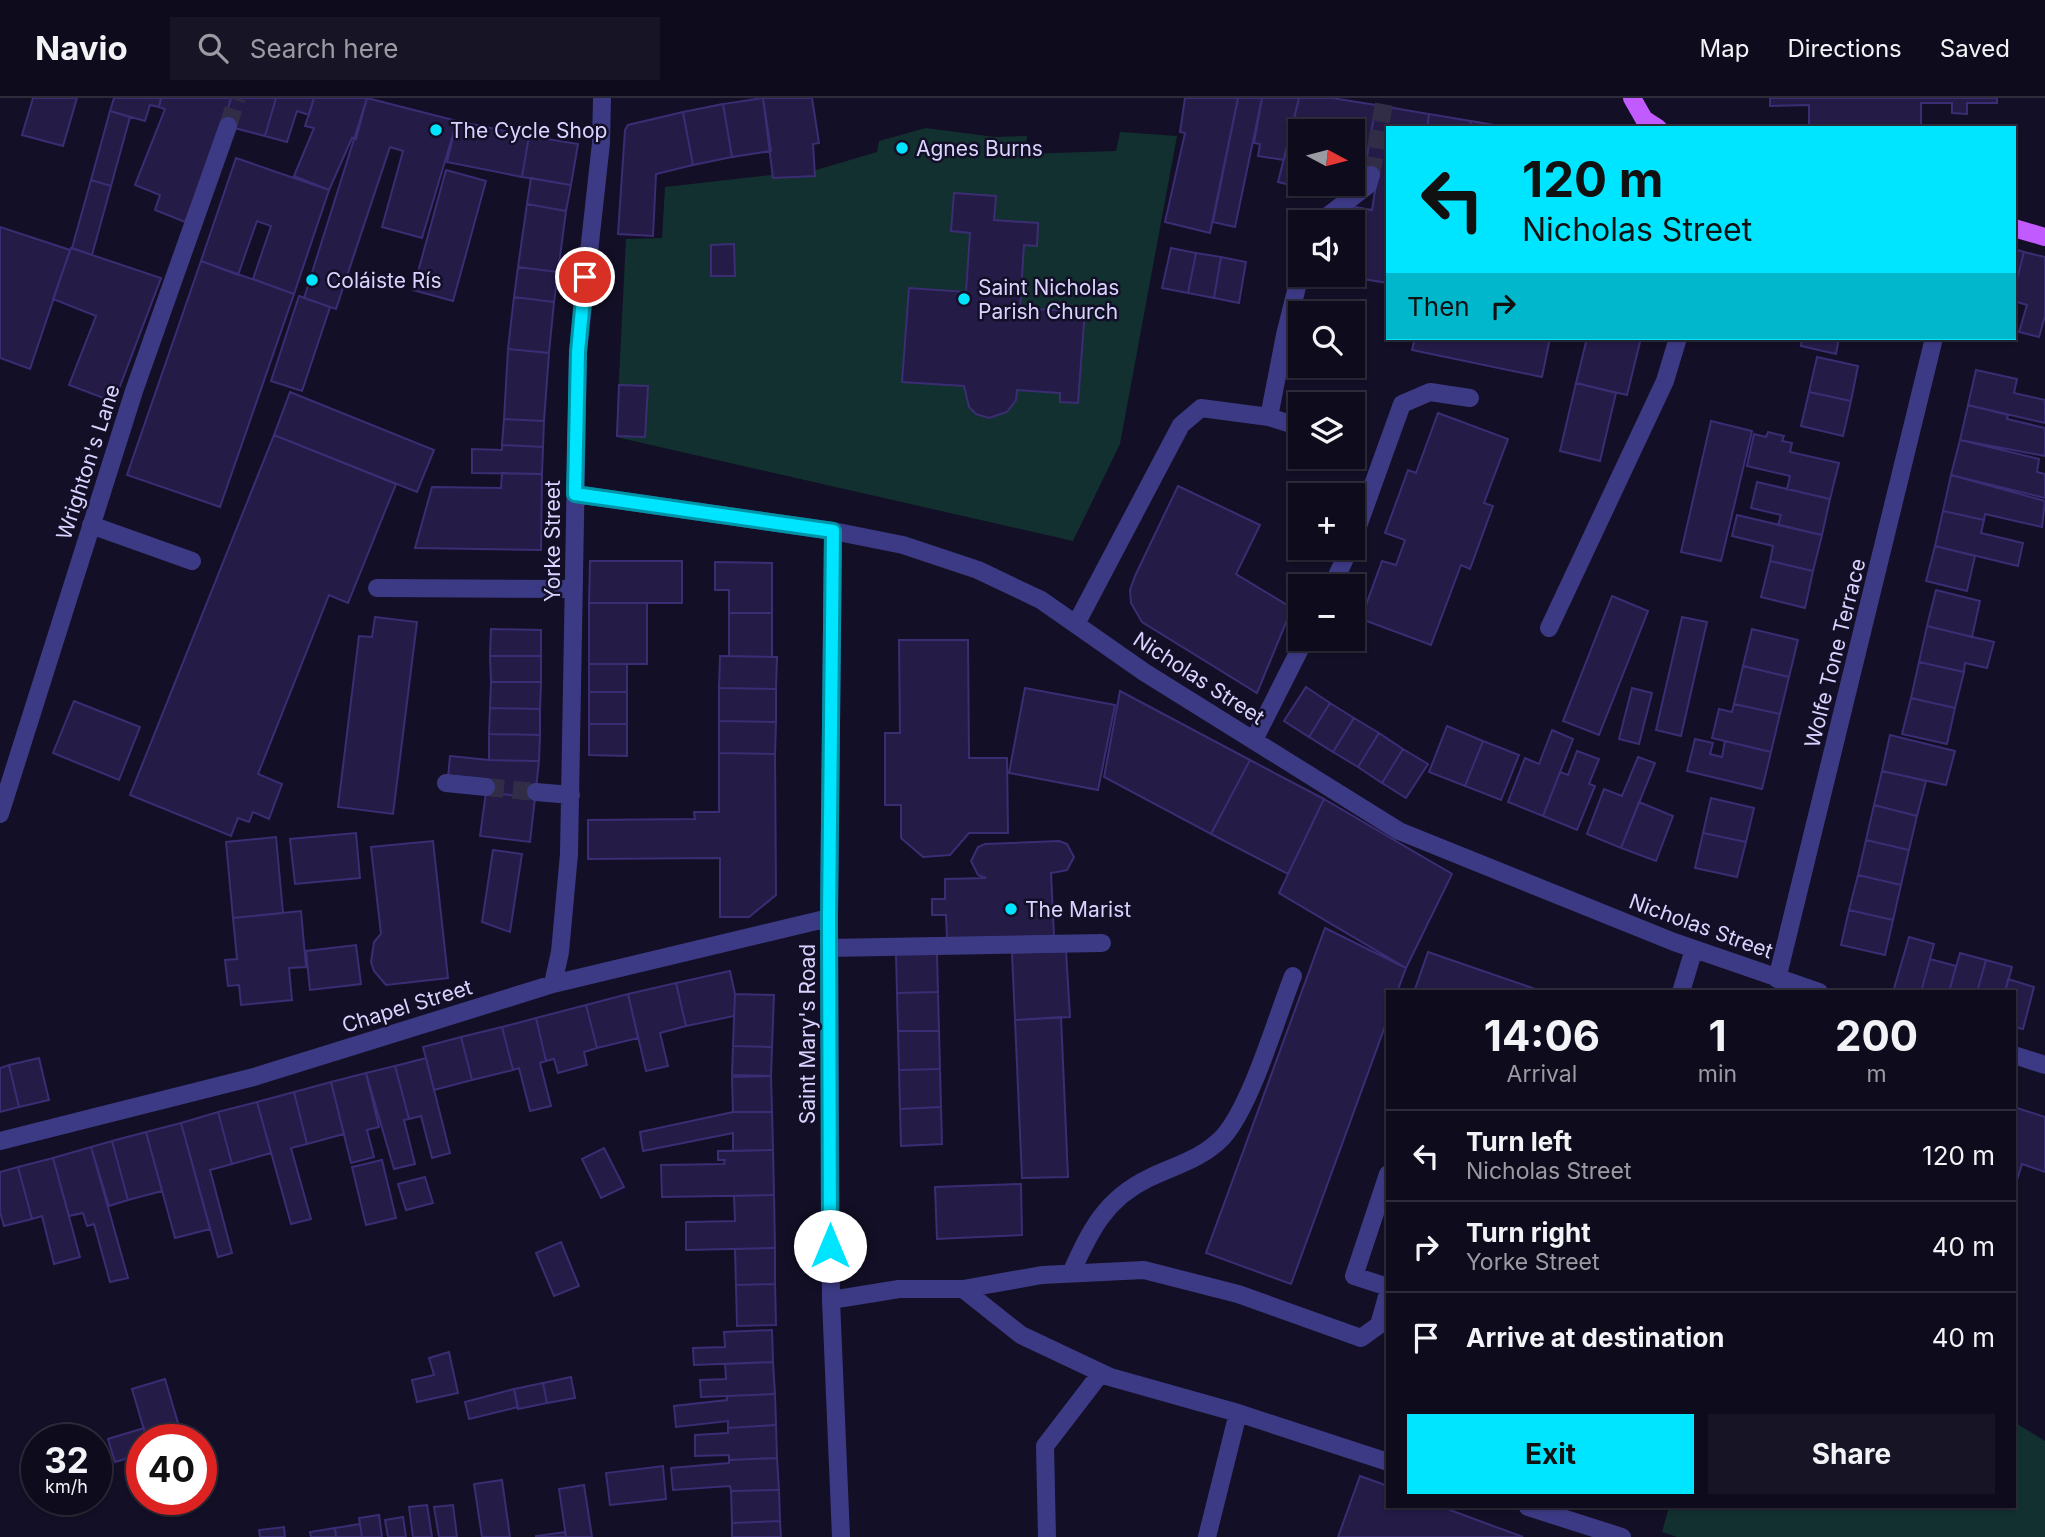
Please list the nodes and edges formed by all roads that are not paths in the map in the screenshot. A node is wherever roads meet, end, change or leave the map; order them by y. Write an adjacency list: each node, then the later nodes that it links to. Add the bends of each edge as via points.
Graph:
1 (602, 98): 15 (street, Yorke Street, via 578,352)
2 (1632, 98): 4 (main road, via 1644,119)
3 (228, 126): 17 (street, Wrighton's Lane)
4 (1655, 126)
5 (1371, 175): 6 (street, via 1368,185)
6 (1336, 210)
7 (2016, 229): 8 (main road)
8 (2045, 237)
9 (1297, 287): 13 (street)
10 (1677, 340): 23 (street, via 1660,394)
11 (1934, 340): 36 (street, Wolfe Tone Terrace)
12 (1470, 398): 16 (street, via 1430,391 1402,404)
13 (1269, 417): 14 (street); 22 (street, via 1201,408 1181,425)
14 (1288, 423)
15 (575, 494): 18 (street, Nicholas Street); 21 (street, Yorke Street)
16 (1365, 507)
17 (91, 525): 19 (street); 30 (street, Wrighton's Lane)
18 (833, 531): 22 (street, Nicholas Street, via 903,545 978,570 1041,600); 31 (street, Saint Mary's Road)
19 (192, 561)
20 (377, 589): 21 (street)
21 (574, 589): 29 (street, Yorke Street)
22 (1076, 624): 25 (street, Nicholas Street)
23 (1549, 628)
24 (1300, 651): 25 (street)
25 (1254, 740): 34 (street, Nicholas Street, via 1399,831)
26 (446, 783): 27 (street)
27 (486, 787)
28 (536, 792): 29 (street)
29 (571, 795): 37 (street, Yorke Street, via 567,878)
30 (0, 814)
31 (829, 918): 33 (street, Saint Mary's Road); 37 (street, Chapel Street)
32 (1102, 943): 33 (street)
33 (829, 948): 47 (street, Saint Mary's Road)
34 (1694, 949): 36 (street, Nicholas Street); 38 (street)
35 (1293, 976): 44 (street, via 1239,1115 1202,1156 1121,1194 1093,1223)
36 (1777, 979): 39 (street, Nicholas Street)
37 (553, 984): 42 (street, Chapel Street, via 254,1077)
38 (1682, 990)
39 (1813, 990)
40 (2016, 1056): 41 (street)
41 (2045, 1065)
42 (0, 1142)
43 (1386, 1180): 45 (street, via 1354,1276)
44 (1071, 1273): 46 (street); 48 (street, via 1144,1270 1238,1294 1361,1338 1379,1325)
45 (1386, 1286)
46 (962, 1289): 47 (street, via 899,1289); 49 (street, via 1021,1335)
47 (831, 1300): 53 (street, Saint Mary's Road)
48 (1386, 1300)
49 (1101, 1373): 50 (street); 54 (street, via 1045,1446)
50 (1238, 1413): 51 (street); 55 (street)
51 (1386, 1461)
52 (1531, 1508): 56 (street)
53 (841, 1537)
54 (1047, 1537)
55 (1207, 1537)
56 (1622, 1537)

